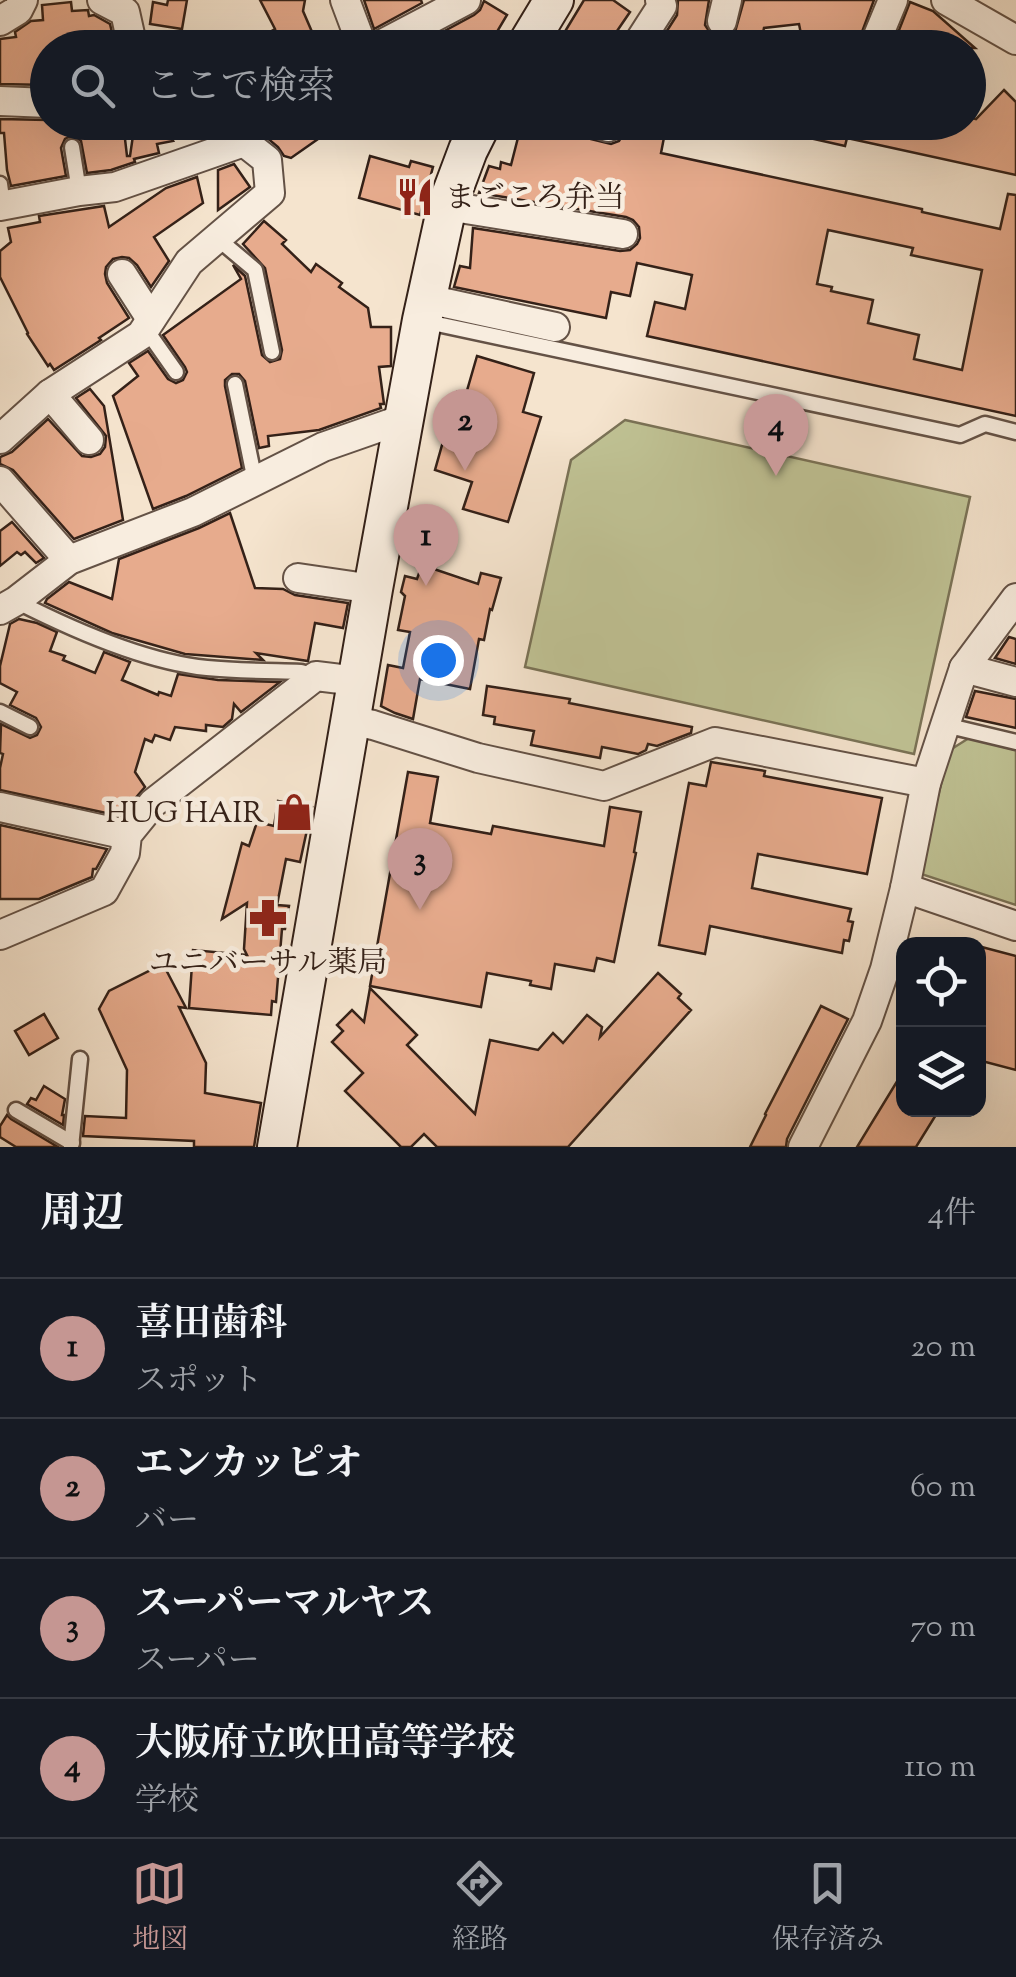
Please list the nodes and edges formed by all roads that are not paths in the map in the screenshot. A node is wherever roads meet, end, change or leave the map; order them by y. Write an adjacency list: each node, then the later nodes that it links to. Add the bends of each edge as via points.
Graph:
1 (23, 0): 9 (street)
2 (102, 0): 10 (street, via 126,12)
3 (345, 0): 11 (street)
4 (554, 0): 13 (street)
5 (660, 0): 14 (street)
6 (894, 0): 15 (street)
7 (946, 0): 16 (street)
8 (453, 3): 12 (street)
9 (0, 21)
10 (129, 30)
11 (357, 30)
12 (406, 30)
13 (536, 30)
14 (647, 30)
15 (881, 30)
16 (1016, 40)
17 (0, 102): 18 (street)
18 (30, 103)
19 (229, 140): 23 (street, via 116,188)
20 (253, 140): 27 (street, via 267,160 270,192)
21 (473, 140): 25 (street)
22 (72, 147): 23 (lane)
23 (79, 191): 24 (street)
24 (1, 199)
25 (447, 206): 26 (street); 29 (street)
26 (622, 234)
27 (217, 238): 30 (street, via 189,262); 32 (lane, via 256,270)
28 (122, 274): 30 (street)
29 (424, 310): 31 (street, via 445,301); 36 (street); 37 (lane, via 960,434 985,424)
30 (148, 323): 33 (lane); 35 (street, via 140,335)
31 (555, 327)
32 (272, 352)
33 (176, 372)
34 (235, 384): 41 (lane)
35 (50, 394): 38 (street); 39 (street)
36 (404, 419): 41 (street, via 323,447); 44 (street)
37 (1016, 432)
38 (0, 439)
39 (89, 440)
40 (0, 481): 42 (street)
41 (255, 481): 42 (street)
42 (69, 560): 46 (street)
43 (298, 578): 44 (street)
44 (373, 589): 49 (street)
45 (1016, 599): 47 (street)
46 (8, 605): 48 (lane, via 153,657 204,668)
47 (964, 668): 50 (street); 53 (street)
48 (316, 676): 49 (street); 58 (street, via 153,803)
49 (357, 681): 52 (street)
50 (1016, 682)
51 (0, 712): 54 (lane)
52 (350, 720): 56 (street, via 604,786 715,742); 65 (street)
53 (946, 724): 55 (lane); 56 (street)
54 (30, 728)
55 (1016, 742)
56 (926, 783): 59 (street)
57 (0, 807): 58 (street)
58 (127, 835): 61 (street, via 104,891)
59 (905, 888): 60 (street); 66 (street, via 867,1021)
60 (1016, 926)
61 (0, 935)
62 (80, 1059): 64 (lane)
63 (16, 1110): 64 (lane)
64 (72, 1145)
65 (277, 1147)
66 (804, 1147)

